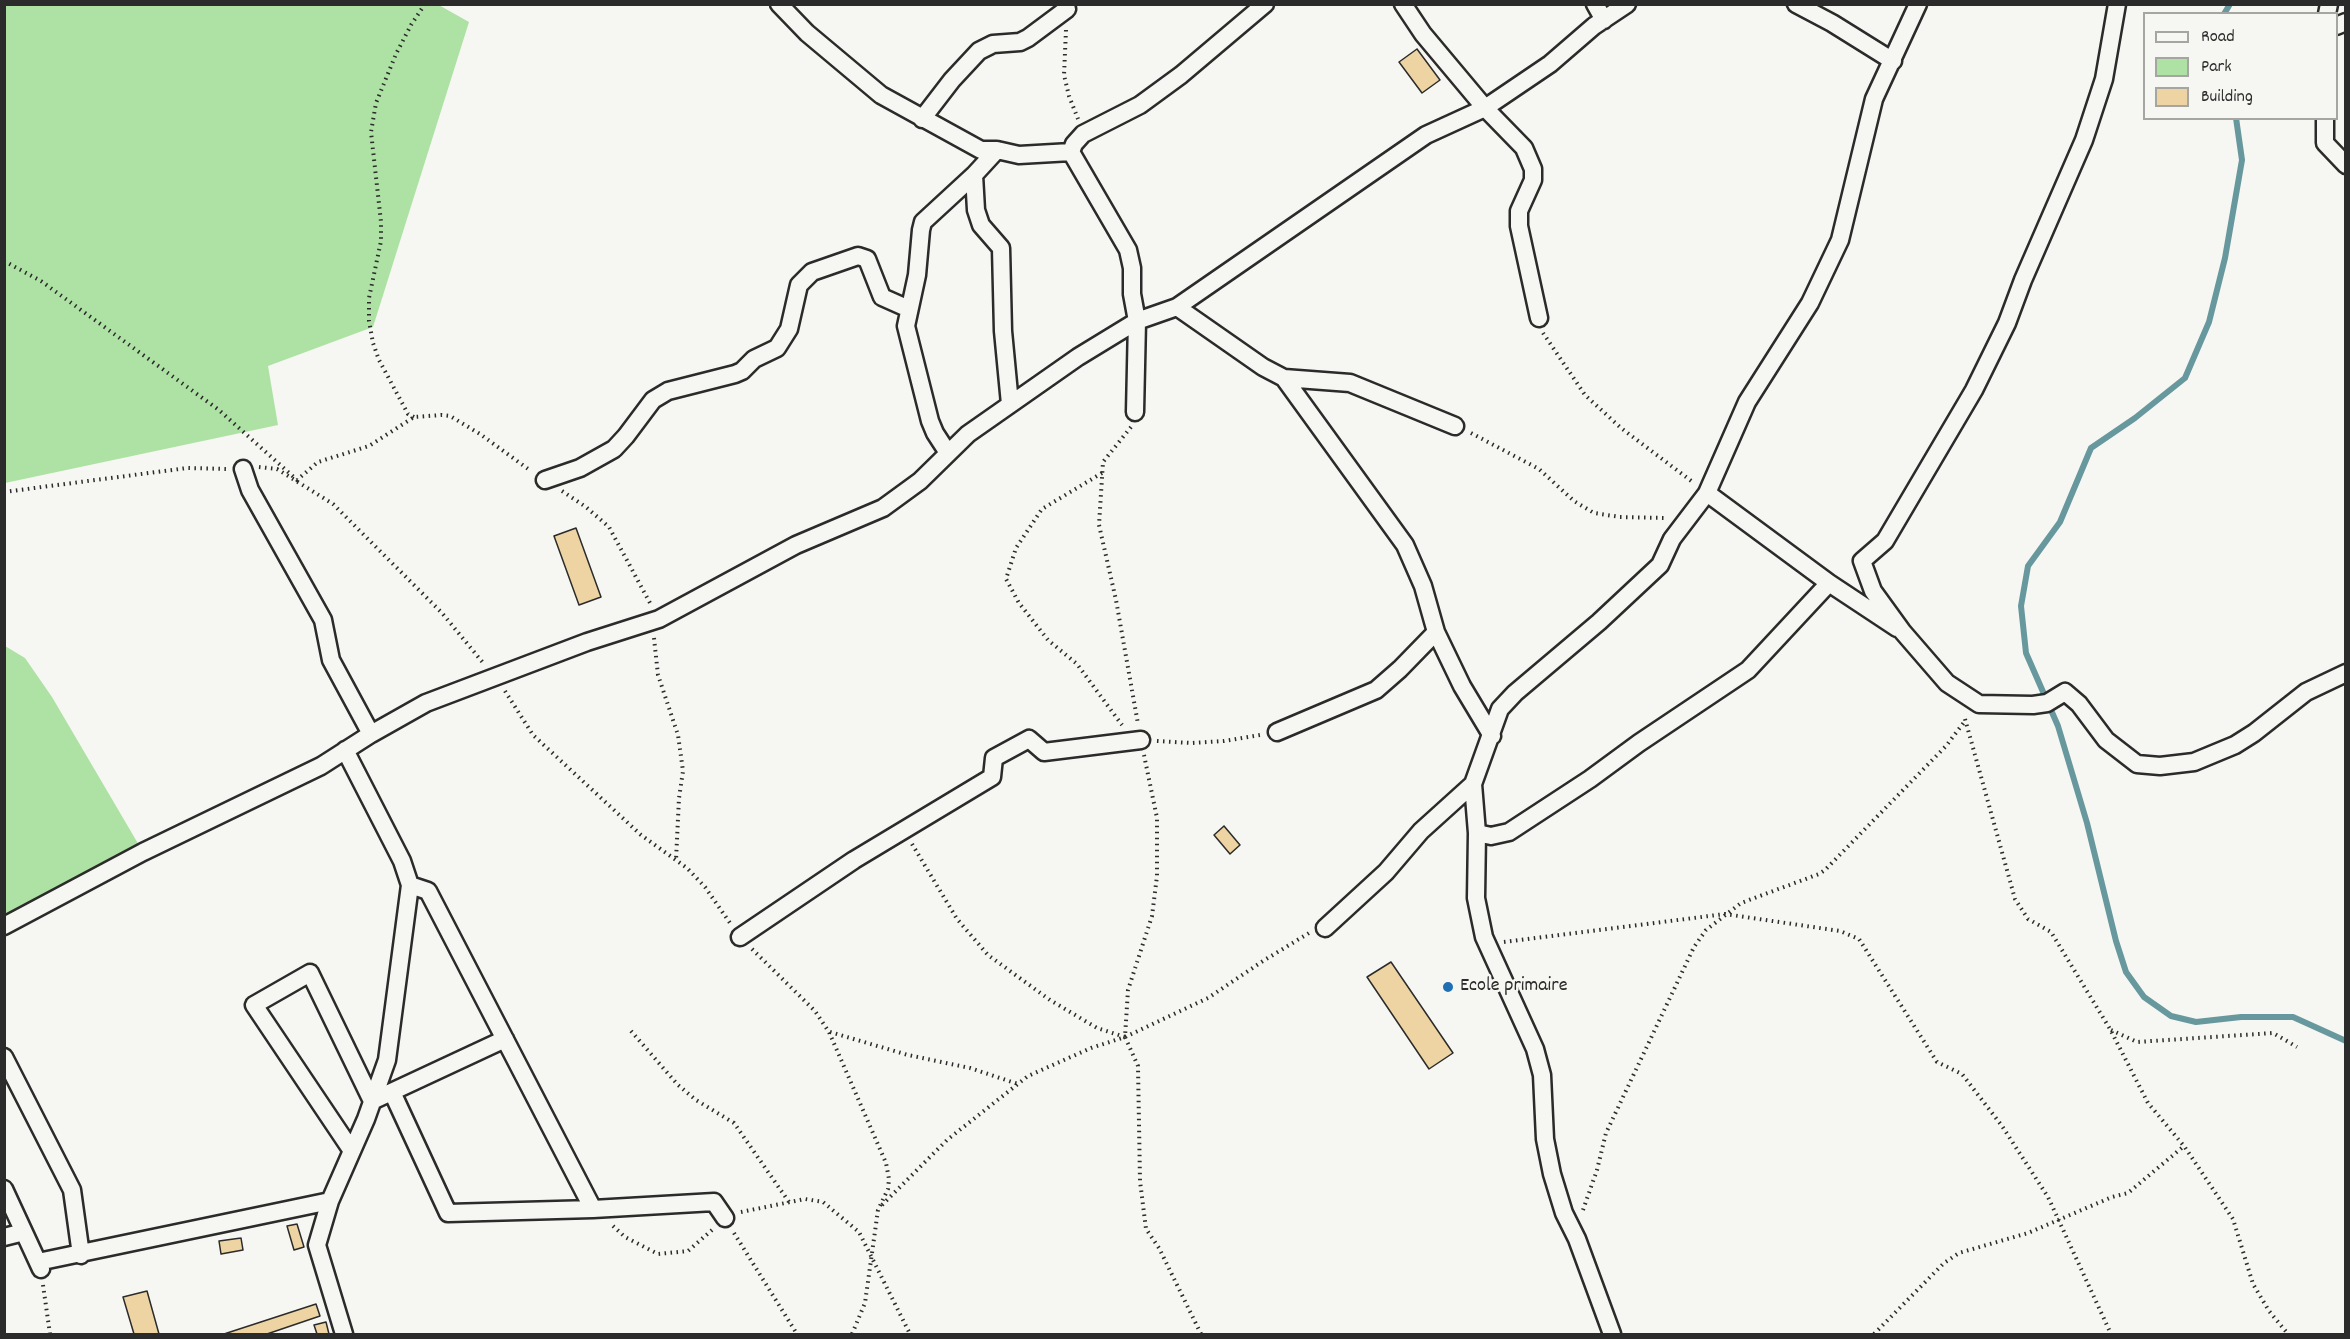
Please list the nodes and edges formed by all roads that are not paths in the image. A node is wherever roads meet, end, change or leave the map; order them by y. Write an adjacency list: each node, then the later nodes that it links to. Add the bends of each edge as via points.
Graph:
1 (779, 4): 13 (street, via 881,95)
2 (1265, 4): 16 (street, via 1140,105 1083,134)
3 (1403, 4): 12 (street)
4 (1595, 4): 10 (street)
5 (1628, 4): 10 (street)
6 (1796, 4): 11 (street)
7 (1918, 4): 11 (street)
8 (2117, 4): 32 (street, via 2104,79 2084,140 2007,323 1949,436 1886,541 1862,561 1873,591)
9 (1067, 9): 13 (street, via 1020,42 993,44 979,51)
10 (1604, 20): 12 (street, via 1550,64)
11 (1893, 61): 30 (street, via 1866,126 1840,240 1810,303 1747,402)
12 (1485, 108): 19 (street, via 1426,135); 21 (street, via 1524,148 1533,169 1533,180 1519,211)
13 (922, 119): 15 (street, via 981,150)
14 (2325, 120): 17 (street, via 2325,143)
15 (997, 150): 16 (street, via 1019,155); 18 (street)
16 (1071, 152): 22 (street, via 1128,250)
17 (2346, 165)
18 (975, 175): 20 (street, via 923,222); 24 (street, via 976,210 981,225 1001,248)
19 (1177, 307): 22 (street); 23 (street)
20 (909, 309): 27 (street, via 906,326 926,406 935,434); 29 (street, via 882,297 867,260 858,256 812,272 800,285 789,329 777,348 735,374 668,391 653,400 614,449 580,468)
21 (1539, 318)
22 (1137, 321): 24 (street); 25 (street)
23 (1284, 378): 26 (street, via 1350,383); 33 (street, via 1405,545 1423,586)
24 (1010, 404): 27 (street)
25 (1135, 412)
26 (1455, 426)
27 (948, 453): 36 (street, via 920,481 883,508 796,545 659,619 587,642 426,704)
28 (243, 469): 36 (street, via 250,490 324,620 331,660)
29 (545, 480)
30 (1707, 493): 31 (street); 37 (street, via 1672,539 1660,565 1515,693 1500,709)
31 (1829, 584): 32 (street); 41 (street, via 1739,676 1509,832 1491,836)
32 (1902, 631): 34 (street, via 1947,683 1978,704 2033,705 2047,703 2065,692 2106,740 2137,764 2194,762 2235,745 2306,692)
33 (1436, 632): 35 (street, via 1376,690); 37 (street)
34 (2346, 673)
35 (1277, 732)
36 (371, 734): 39 (street)
37 (1492, 736): 40 (street)
38 (1140, 740): 45 (street, via 1044,752 1029,739 994,758 992,777 854,860)
39 (345, 750): 42 (street, via 402,861); 43 (street, via 321,766 143,852)
40 (1473, 784): 41 (street); 44 (street, via 1421,831 1372,886)
41 (1477, 833): 59 (street, via 1476,898 1484,936 1535,1049 1542,1075 1545,1139 1552,1174)
42 (410, 885): 46 (street, via 428,891); 49 (street, via 387,1060)
43 (4, 926)
44 (1324, 928)
45 (740, 937)
46 (505, 1039): 48 (street); 53 (street)
47 (4, 1057): 57 (street, via 72,1190)
48 (392, 1092): 49 (street); 53 (street, via 448,1213)
49 (372, 1101): 50 (street); 50 (street, via 310,973 254,1005)
50 (352, 1151): 52 (street)
51 (4, 1188): 55 (street)
52 (330, 1201): 57 (street); 58 (street, via 317,1245)
53 (593, 1209): 54 (street, via 714,1202)
54 (725, 1218)
55 (24, 1232): 56 (street); 57 (street, via 40,1266)
56 (4, 1237)
57 (81, 1255)
58 (344, 1335)
59 (1612, 1335)

